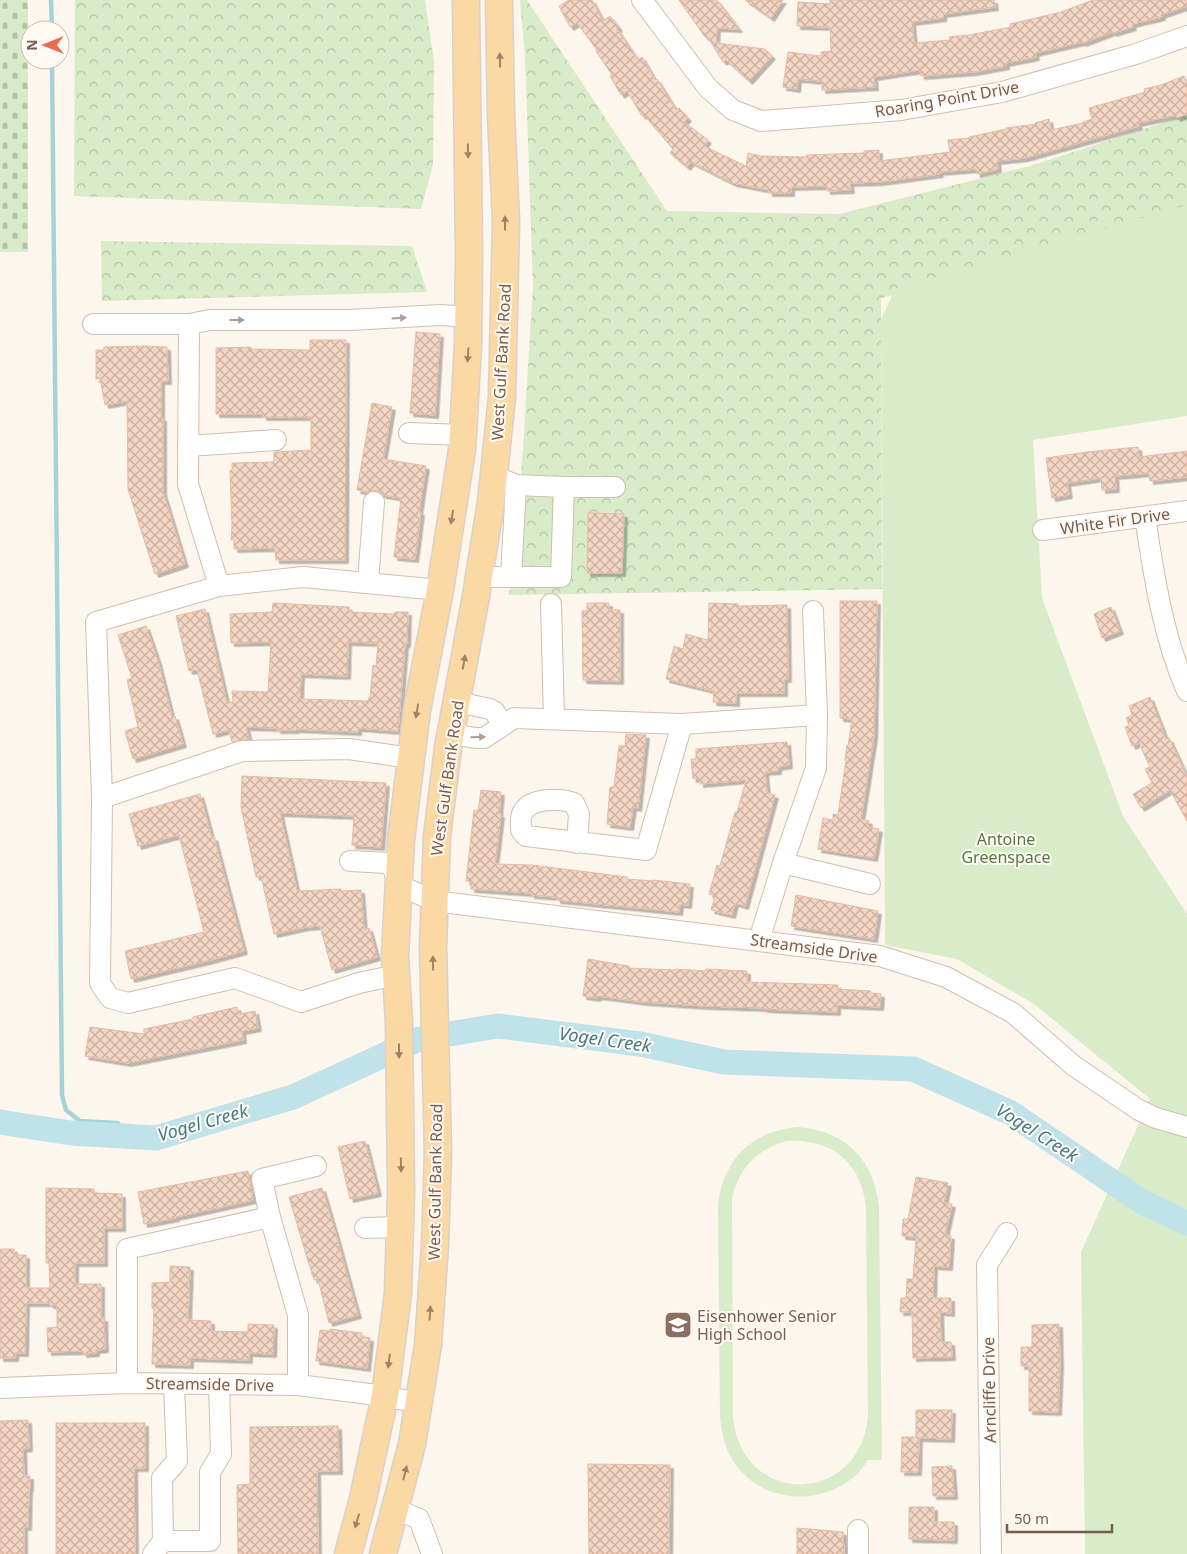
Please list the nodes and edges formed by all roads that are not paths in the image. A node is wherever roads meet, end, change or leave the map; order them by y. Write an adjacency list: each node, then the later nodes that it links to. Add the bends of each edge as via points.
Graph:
1 (466, 0): 6 (main road, West Gulf Bank Road, one-way to 6)
2 (500, 0): 5 (main road, West Gulf Bank Road, one-way to 2)
3 (642, 0): 4 (street, Roaring Point Drive, via 708,88 733,110 761,121 901,110 1002,92)
4 (1187, 36)
5 (505, 252): 6 (main road); 14 (main road, West Gulf Bank Road, via 502,397)
6 (469, 254): 7 (main road, West Gulf Bank Road)
7 (469, 317): 9 (street, one-way to 7, via 210,320); 11 (main road, West Gulf Bank Road, one-way to 11)
8 (93, 324): 9 (street)
9 (189, 324): 13 (street)
10 (409, 433): 11 (street)
11 (463, 435): 25 (main road, West Gulf Bank Road, one-way to 25)
12 (276, 440): 13 (street)
13 (188, 446): 23 (street, via 188,484)
14 (505, 481): 15 (street); 21 (street); 24 (main road, West Gulf Bank Road)
15 (564, 486): 16 (street); 21 (street, via 561,577)
16 (615, 487)
17 (374, 502): 22 (street)
18 (1187, 511): 19 (street, White Fir Drive)
19 (1145, 517): 20 (street, White Fir Drive); 28 (street, via 1161,612)
20 (1043, 530)
21 (511, 577): 24 (street)
22 (368, 582): 23 (street, via 303,577); 25 (street)
23 (219, 586): 36 (street, via 96,622)
24 (477, 586): 25 (main road); 29 (main road, West Gulf Bank Road, one-way to 24)
25 (440, 590): 35 (main road, West Gulf Bank Road, one-way to 35)
26 (552, 604): 31 (street)
27 (813, 611): 30 (street)
28 (1187, 691)
29 (457, 702): 33 (street, via 490,709); 34 (main road, West Gulf Bank Road)
30 (817, 715): 32 (street); 39 (street, via 816,768)
31 (554, 719): 32 (street); 33 (street, via 514,718)
32 (682, 724): 37 (street, via 646,850)
33 (502, 725): 34 (street, one-way to 33, via 484,738)
34 (451, 734): 42 (main road, West Gulf Bank Road, via 437,836)
35 (410, 758): 36 (street, via 349,749 242,752); 41 (main road, West Gulf Bank Road)
36 (102, 798): 44 (street, via 100,983 110,998 128,1003 235,978 301,1002)
37 (577, 843)
38 (350, 861): 41 (street, via 387,864 393,868)
39 (783, 864): 40 (street); 43 (street)
40 (870, 884)
41 (399, 885): 42 (street, Streamside Drive); 44 (main road, West Gulf Bank Road)
42 (434, 901): 43 (street, Streamside Drive); 47 (main road, West Gulf Bank Road, one-way to 42)
43 (760, 940): 45 (street, Streamside Drive, via 880,956 946,977 1013,1013 1074,1066 1139,1110)
44 (396, 975): 46 (main road, West Gulf Bank Road, one-way to 46)
45 (1187, 1127)
46 (400, 1133): 47 (main road); 50 (main road, West Gulf Bank Road, one-way to 50)
47 (438, 1134): 59 (main road, West Gulf Bank Road, one-way to 47, via 428,1345)
48 (316, 1166): 49 (street, via 262,1179)
49 (270, 1217): 53 (street, via 127,1249); 56 (street, via 298,1315)
50 (400, 1227): 51 (street); 58 (main road, West Gulf Bank Road, one-way to 58, via 398,1293)
51 (365, 1228)
52 (1007, 1233): 67 (street, Arncliffe Drive, via 987,1265)
53 (126, 1383): 54 (street, Streamside Drive); 57 (street, Streamside Drive)
54 (174, 1384): 55 (street, Streamside Drive); 62 (street, via 178,1461 162,1478)
55 (219, 1384): 56 (street, Streamside Drive); 62 (street, via 221,1454 210,1472 210,1541)
56 (298, 1385): 58 (street, Streamside Drive)
57 (0, 1388)
58 (385, 1396): 59 (street, Streamside Drive); 63 (main road, West Gulf Bank Road, one-way to 63)
59 (418, 1403): 60 (main road, West Gulf Bank Road, one-way to 59)
60 (396, 1509): 64 (main road, West Gulf Bank Road); 65 (street, via 419,1519)
61 (858, 1530): 66 (street)
62 (158, 1548)
63 (348, 1554)
64 (383, 1554)
65 (432, 1554)
66 (858, 1554)
67 (991, 1554)

